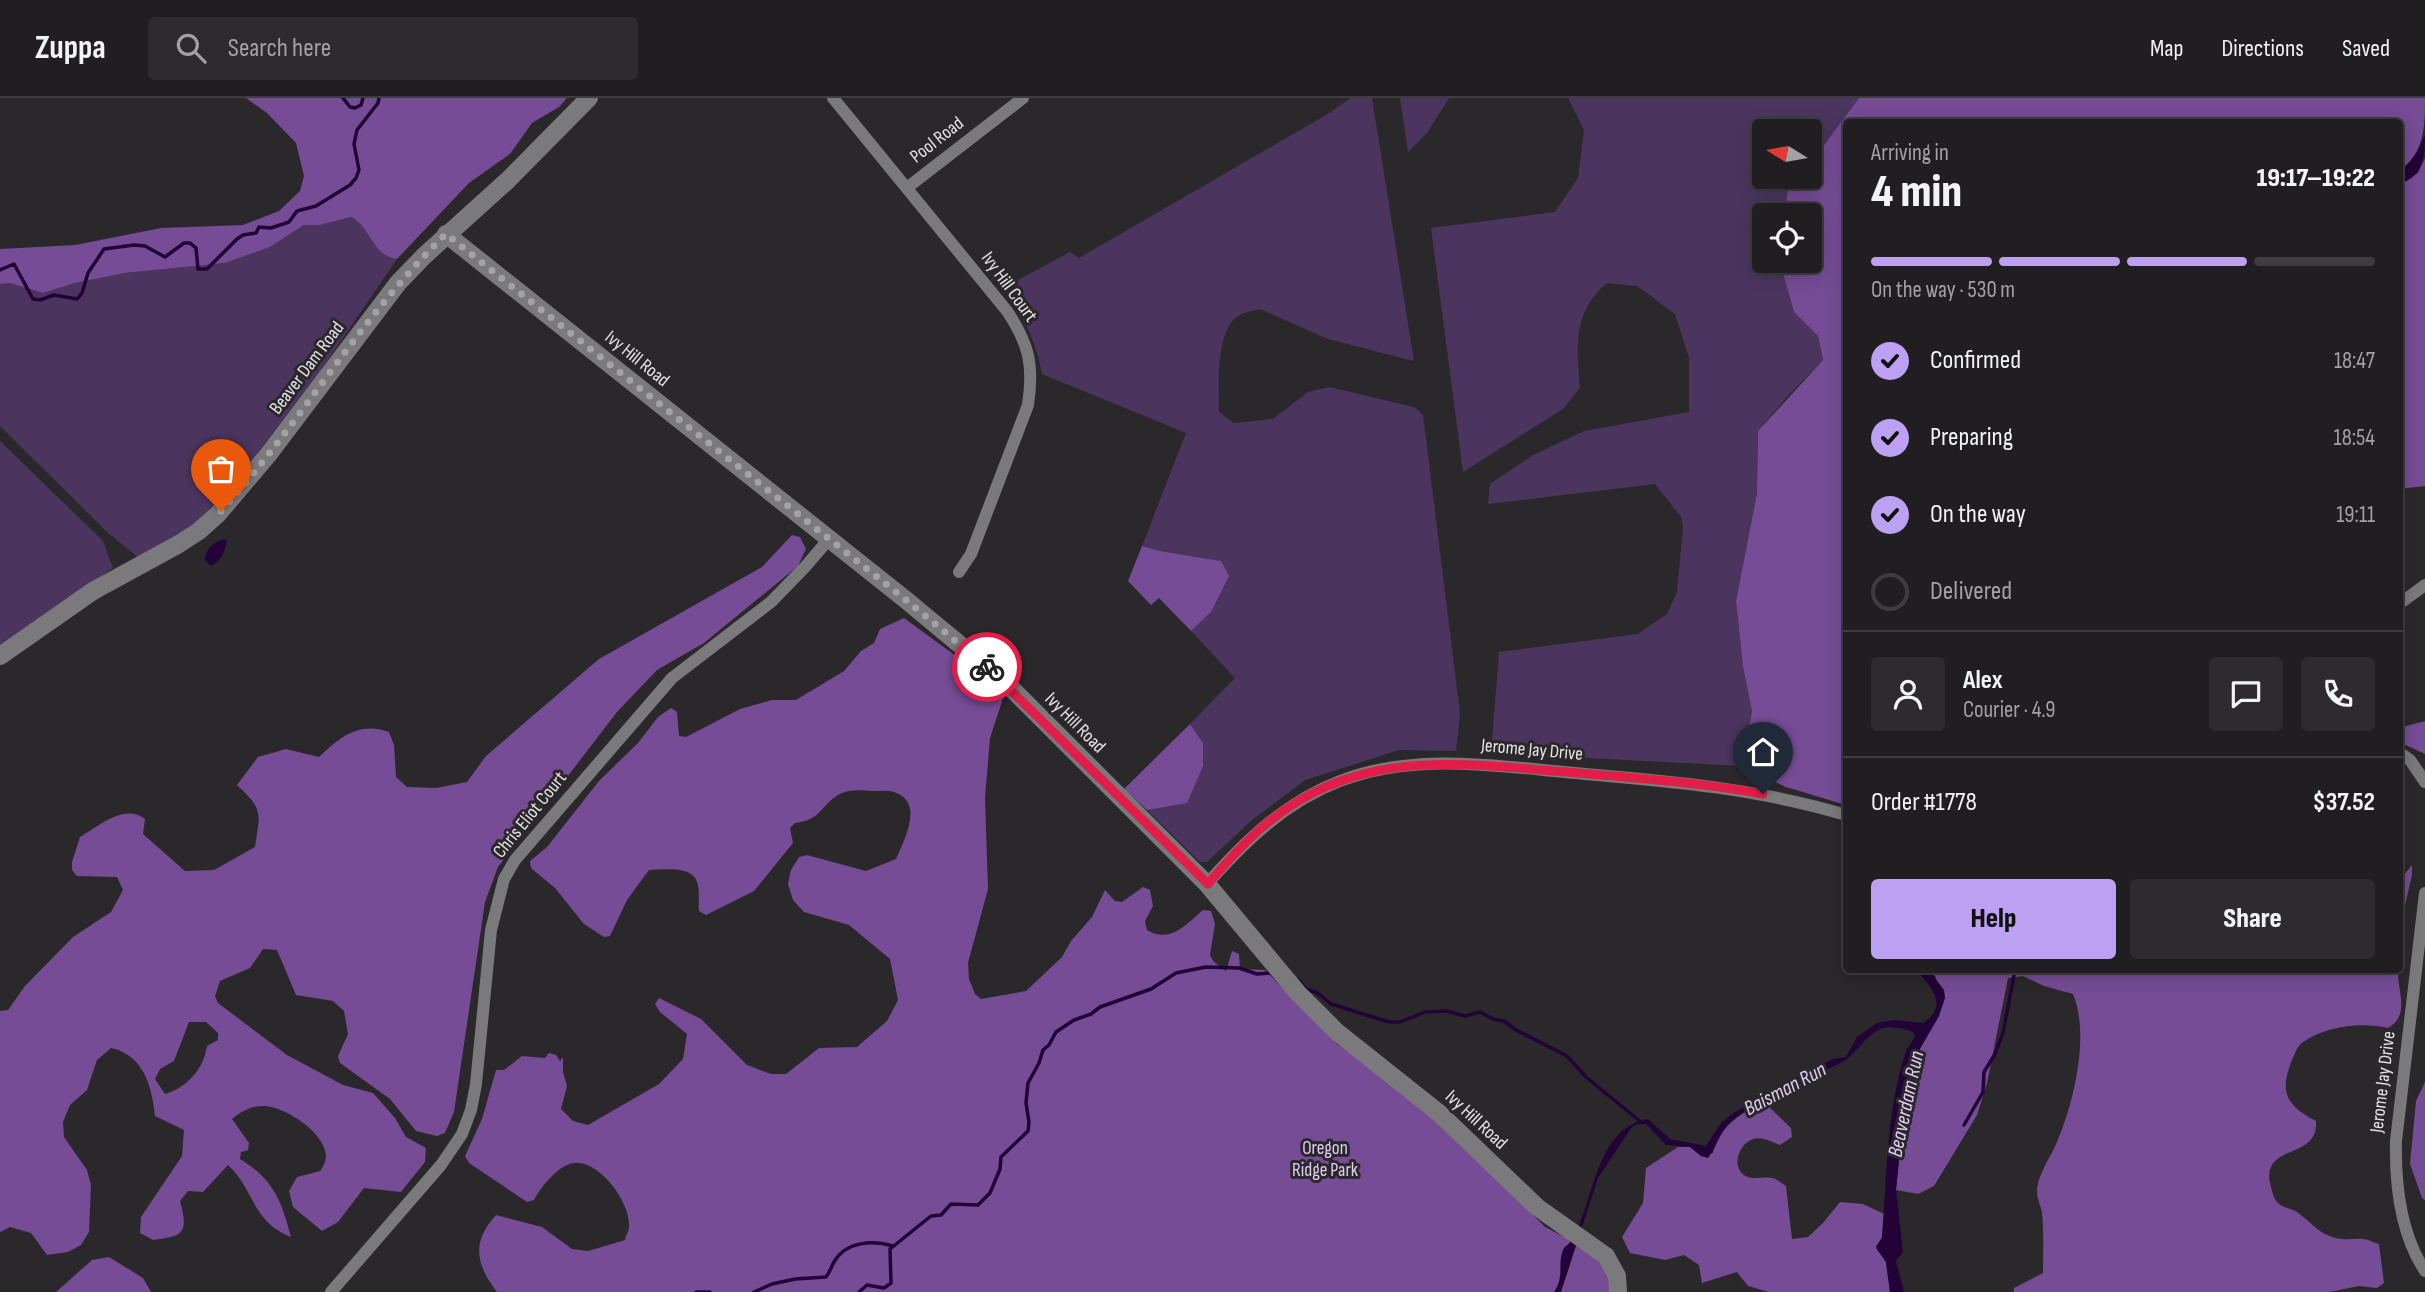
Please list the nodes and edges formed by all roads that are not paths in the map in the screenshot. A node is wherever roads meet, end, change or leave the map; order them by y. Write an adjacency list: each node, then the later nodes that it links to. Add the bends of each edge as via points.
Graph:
1 (589, 98): 5 (street, Beaver Dam Road, via 508,180)
2 (833, 98): 4 (street, Ivy Hill Court)
3 (1023, 98): 4 (street, Pool Road)
4 (908, 187): 7 (street, Ivy Hill Court, via 1007,311 1026,345 1031,365 1021,428 971,554)
5 (446, 234): 6 (street, Ivy Hill Road); 10 (street, Beaver Dam Road, via 398,284 218,514 180,544 93,591)
6 (829, 539): 14 (street, Ivy Hill Road, via 1006,683); 17 (street, Chris Eliot Court, via 771,602 672,678 515,860 496,904 476,1084 462,1134 441,1165)
7 (959, 572)
8 (2425, 584): 9 (street)
9 (2403, 601)
10 (0, 656)
11 (2403, 755): 12 (street)
12 (2425, 782)
13 (1843, 815): 14 (street, Jerome Jay Drive, via 1786,799 1688,783 1470,764 1402,765 1339,781 1286,809 1261,828)
14 (1208, 884): 18 (street, Ivy Hill Road, via 1298,993 1337,1032 1439,1113 1537,1207 1606,1256 1617,1276)
15 (2425, 893): 16 (street, Jerome Jay Drive, via 2395,1172 2408,1233)
16 (2425, 1271)
17 (331, 1292)
18 (1618, 1292)

